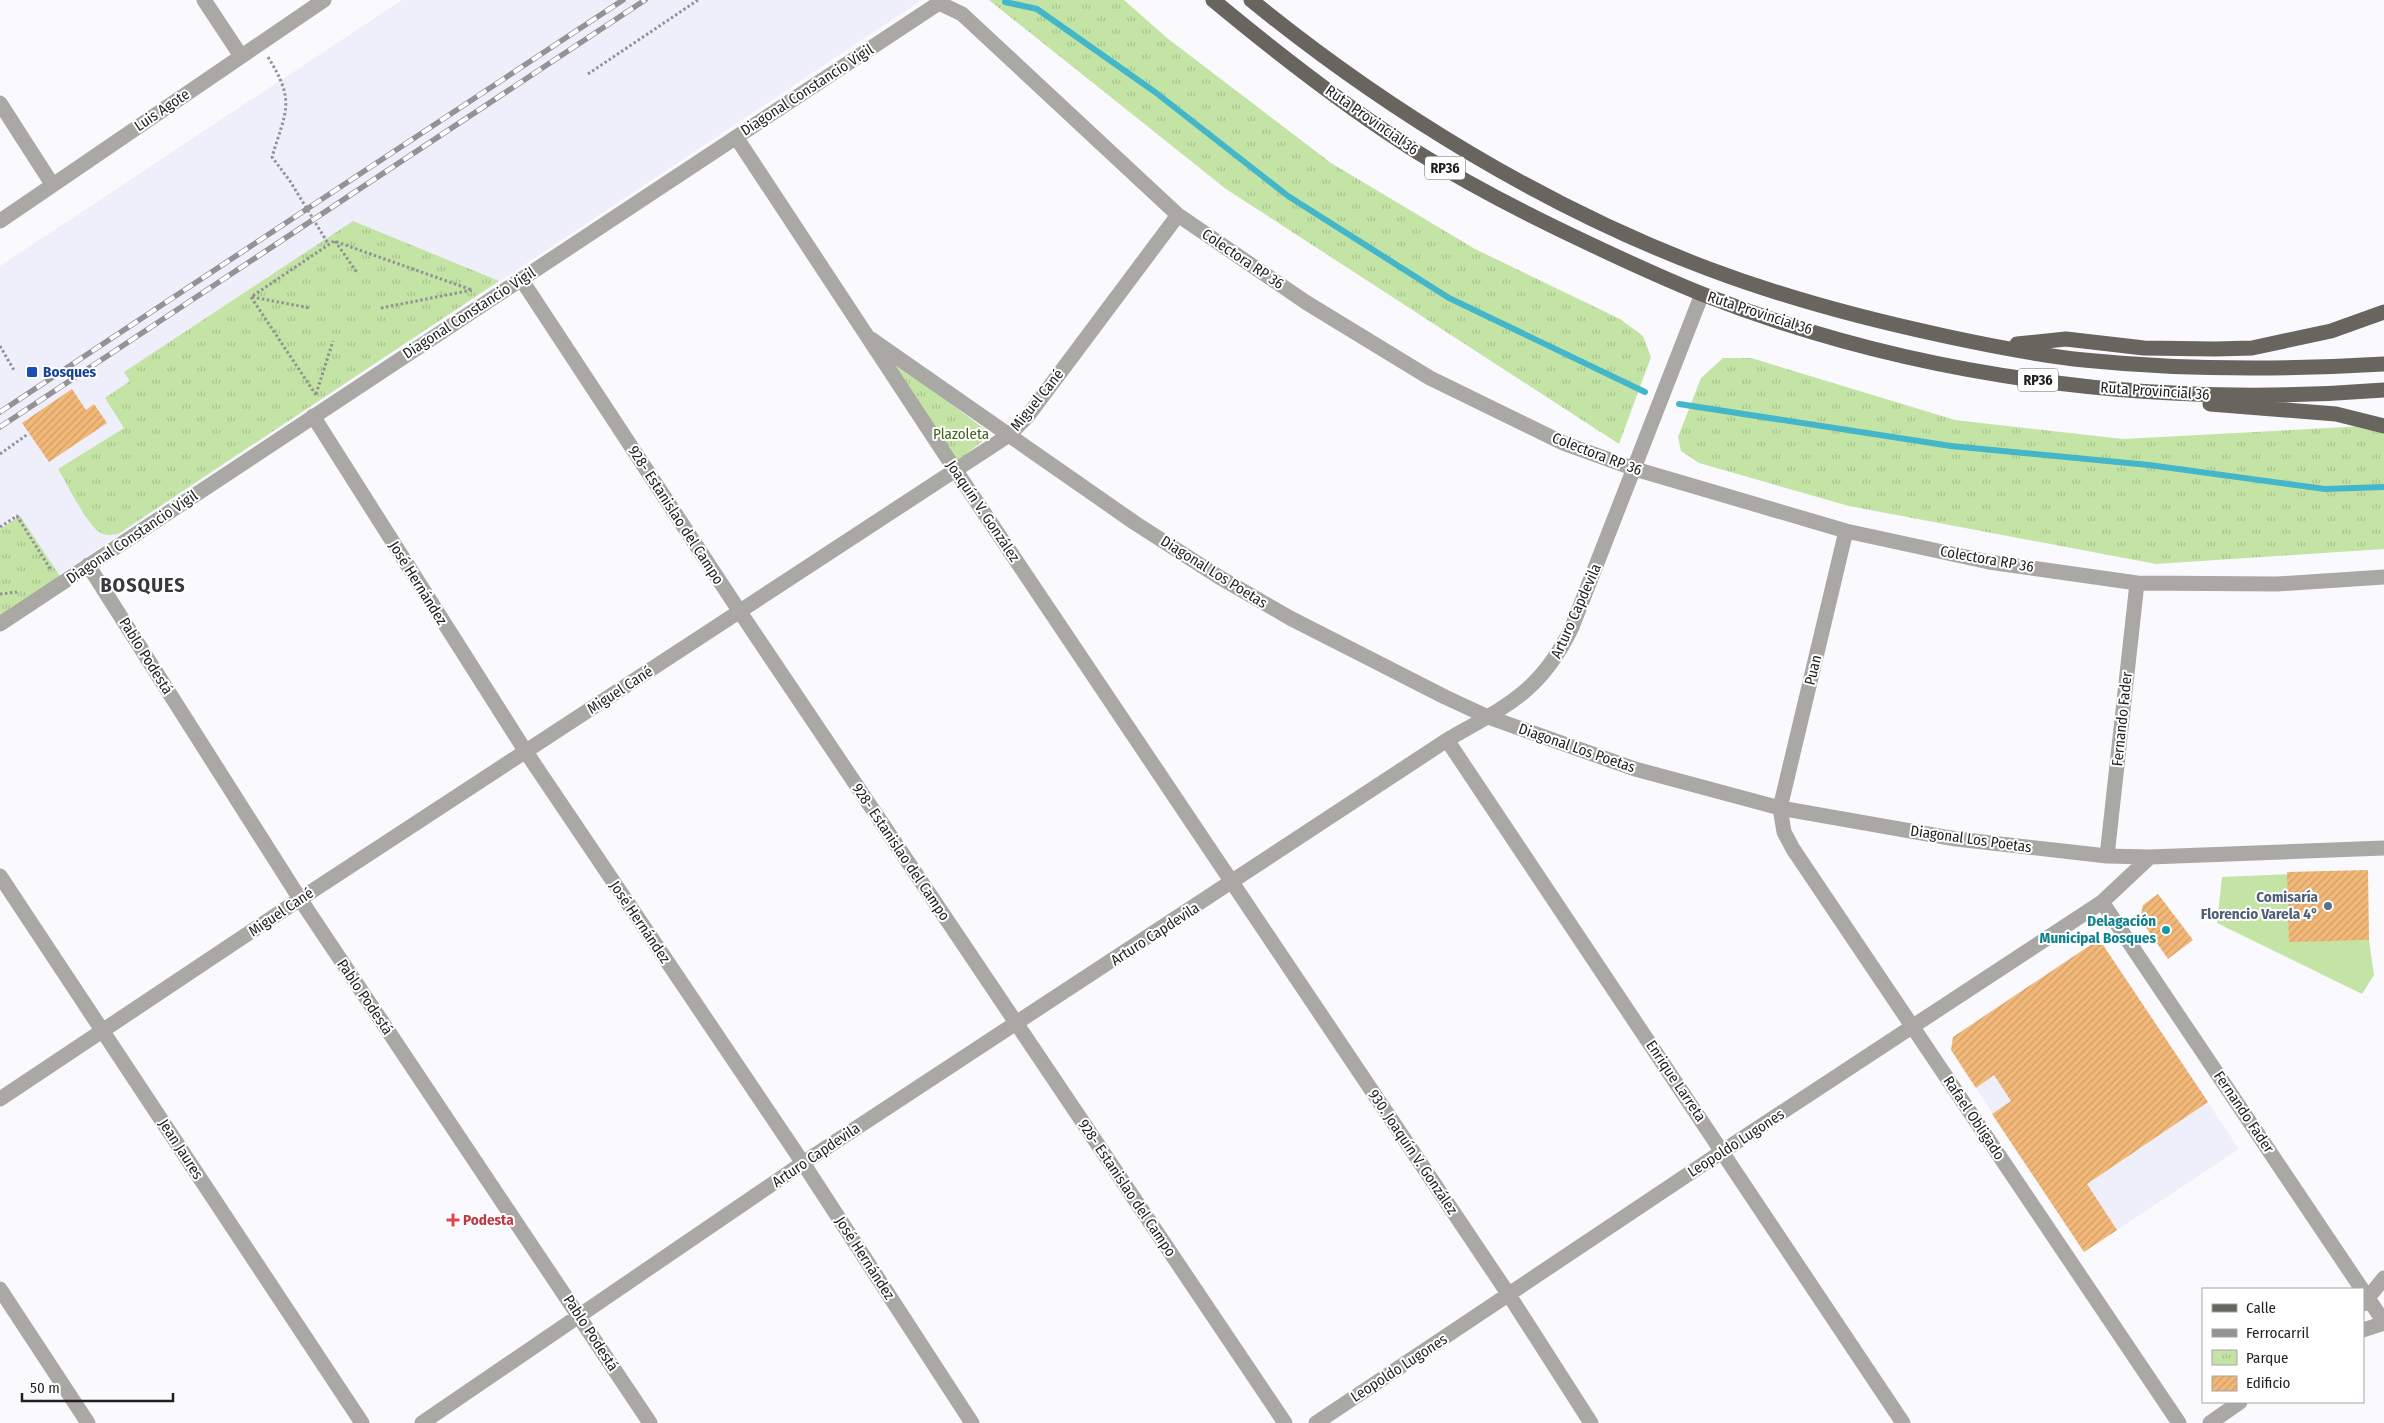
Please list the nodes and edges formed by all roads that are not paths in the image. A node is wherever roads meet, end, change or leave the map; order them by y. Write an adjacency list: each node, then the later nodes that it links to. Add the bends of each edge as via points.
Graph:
1 (204, 0): 6 (street)
2 (324, 0): 6 (street, Luis Agote)
3 (1213, 0): 13 (main road, Ruta Provincial 36 / RP36, via 1330,91 1420,154 1562,230)
4 (1251, 0): 16 (main road, Ruta Provincial 36 / RP36, via 1362,84 1522,182 1611,228 1710,270 1813,304)
5 (939, 4): 8 (street, Diagonal Constancio Vigil); 10 (street, Colectora RP 36, via 962,14)
6 (241, 56): 9 (street, Luis Agote)
7 (0, 103): 9 (street)
8 (736, 137): 12 (street, Diagonal Constancio Vigil); 15 (street, Joaquín V. González)
9 (52, 184): 11 (street, Luis Agote)
10 (1178, 215): 22 (street, Miguel Cané, via 1027,417); 23 (street, Colectora RP 36, via 1307,303 1430,378 1563,443)
11 (0, 220)
12 (521, 278): 20 (street, Diagonal Constancio Vigil); 29 (street, 928- Estanislao del Campo)
13 (1702, 294): 19 (main road, Ruta Provincial 36 / RP36, via 1823,334 1903,356 2059,383); 23 (street, Arturo Capdevila)
14 (2384, 312): 16 (main road, via 2331,331 2252,348 2144,348 2066,339)
15 (871, 339): 22 (street, Diagonal Los Poetas); 24 (street, Joaquín V. González)
16 (1995, 347): 17 (main road, Ruta Provincial 36 / RP36, via 2082,360 2175,367)
17 (2384, 364)
18 (2384, 390): 19 (main road, Ruta Provincial 36 / RP36, via 2273,396)
19 (2162, 393): 21 (main road, via 2195,403 2336,414)
20 (313, 416): 26 (street, Diagonal Constancio Vigil); 33 (street, José Hernández)
21 (2384, 426)
22 (1008, 435): 24 (street, Miguel Cané); 31 (street, Diagonal Los Poetas, via 1219,577 1290,618)
23 (1635, 469): 25 (street, Colectora RP 36); 31 (street, Arturo Capdevila, via 1563,646 1537,682)
24 (956, 470): 29 (street, Miguel Cané); 39 (street, Joaquín V. González)
25 (1846, 531): 28 (street, Colectora RP 36, via 1990,562); 34 (street, Puan)
26 (88, 565): 30 (street, Diagonal Constancio Vigil); 40 (street, Pablo Podestá)
27 (2384, 577): 28 (street, Colectora RP 36, via 2277,584)
28 (2137, 582): 36 (street, Fernando Fader)
29 (740, 612): 33 (street, Miguel Cané); 42 (street, 928- Estanislao del Campo)
30 (0, 624)
31 (1488, 716): 32 (street, Arturo Capdevila); 34 (street, Diagonal Los Poetas, via 1635,769)
32 (1447, 740): 39 (street, Arturo Capdevila); 46 (street, Enrique Larreta)
33 (526, 752): 40 (street, Miguel Cané); 47 (street, José Hernández)
34 (1780, 808): 36 (street, Diagonal Los Poetas, via 1956,839); 43 (street, Rafael Obligado, via 1784,832 1793,849)
35 (2384, 848): 37 (street, Diagonal Los Poetas)
36 (2107, 856): 37 (street, Diagonal Los Poetas)
37 (2150, 857): 41 (street, Leopoldo Lugones)
38 (0, 876): 44 (street, Jean Jaures)
39 (1233, 883): 42 (street, Arturo Capdevila); 51 (street, 930. Joaquín V. González)
40 (300, 899): 44 (street, Miguel Cané); 53 (street, Pablo Podestá)
41 (2102, 902): 43 (street, Leopoldo Lugones); 49 (street, Fernando Fader)
42 (1016, 1023): 47 (street, Arturo Capdevila); 62 (street, 928- Estanislao del Campo)
43 (1913, 1028): 46 (street, Leopoldo Lugones); 66 (street, Rafael Obligado)
44 (103, 1031): 45 (street, Miguel Cané); 58 (street, Jean Jaures)
45 (0, 1099)
46 (1724, 1151): 51 (street, Leopoldo Lugones); 65 (street, Enrique Larreta)
47 (803, 1163): 53 (street, Arturo Capdevila); 61 (street, José Hernández)
48 (2384, 1278): 52 (street)
49 (2357, 1288)
50 (0, 1289): 57 (street)
51 (1509, 1295): 63 (street, Leopoldo Lugones); 64 (street, 930. Joaquín V. González)
52 (2366, 1301): 54 (street, Fernando Fader)
53 (580, 1316): 59 (street, Arturo Capdevila); 60 (street, Pablo Podestá)
54 (2384, 1322): 55 (street)
55 (2364, 1330)
56 (2239, 1403): 67 (street)
57 (88, 1423)
58 (362, 1423)
59 (422, 1423)
60 (650, 1423)
61 (972, 1423)
62 (1285, 1423)
63 (1316, 1423)
64 (1591, 1423)
65 (1903, 1423)
66 (2179, 1423)
67 (2210, 1423)

